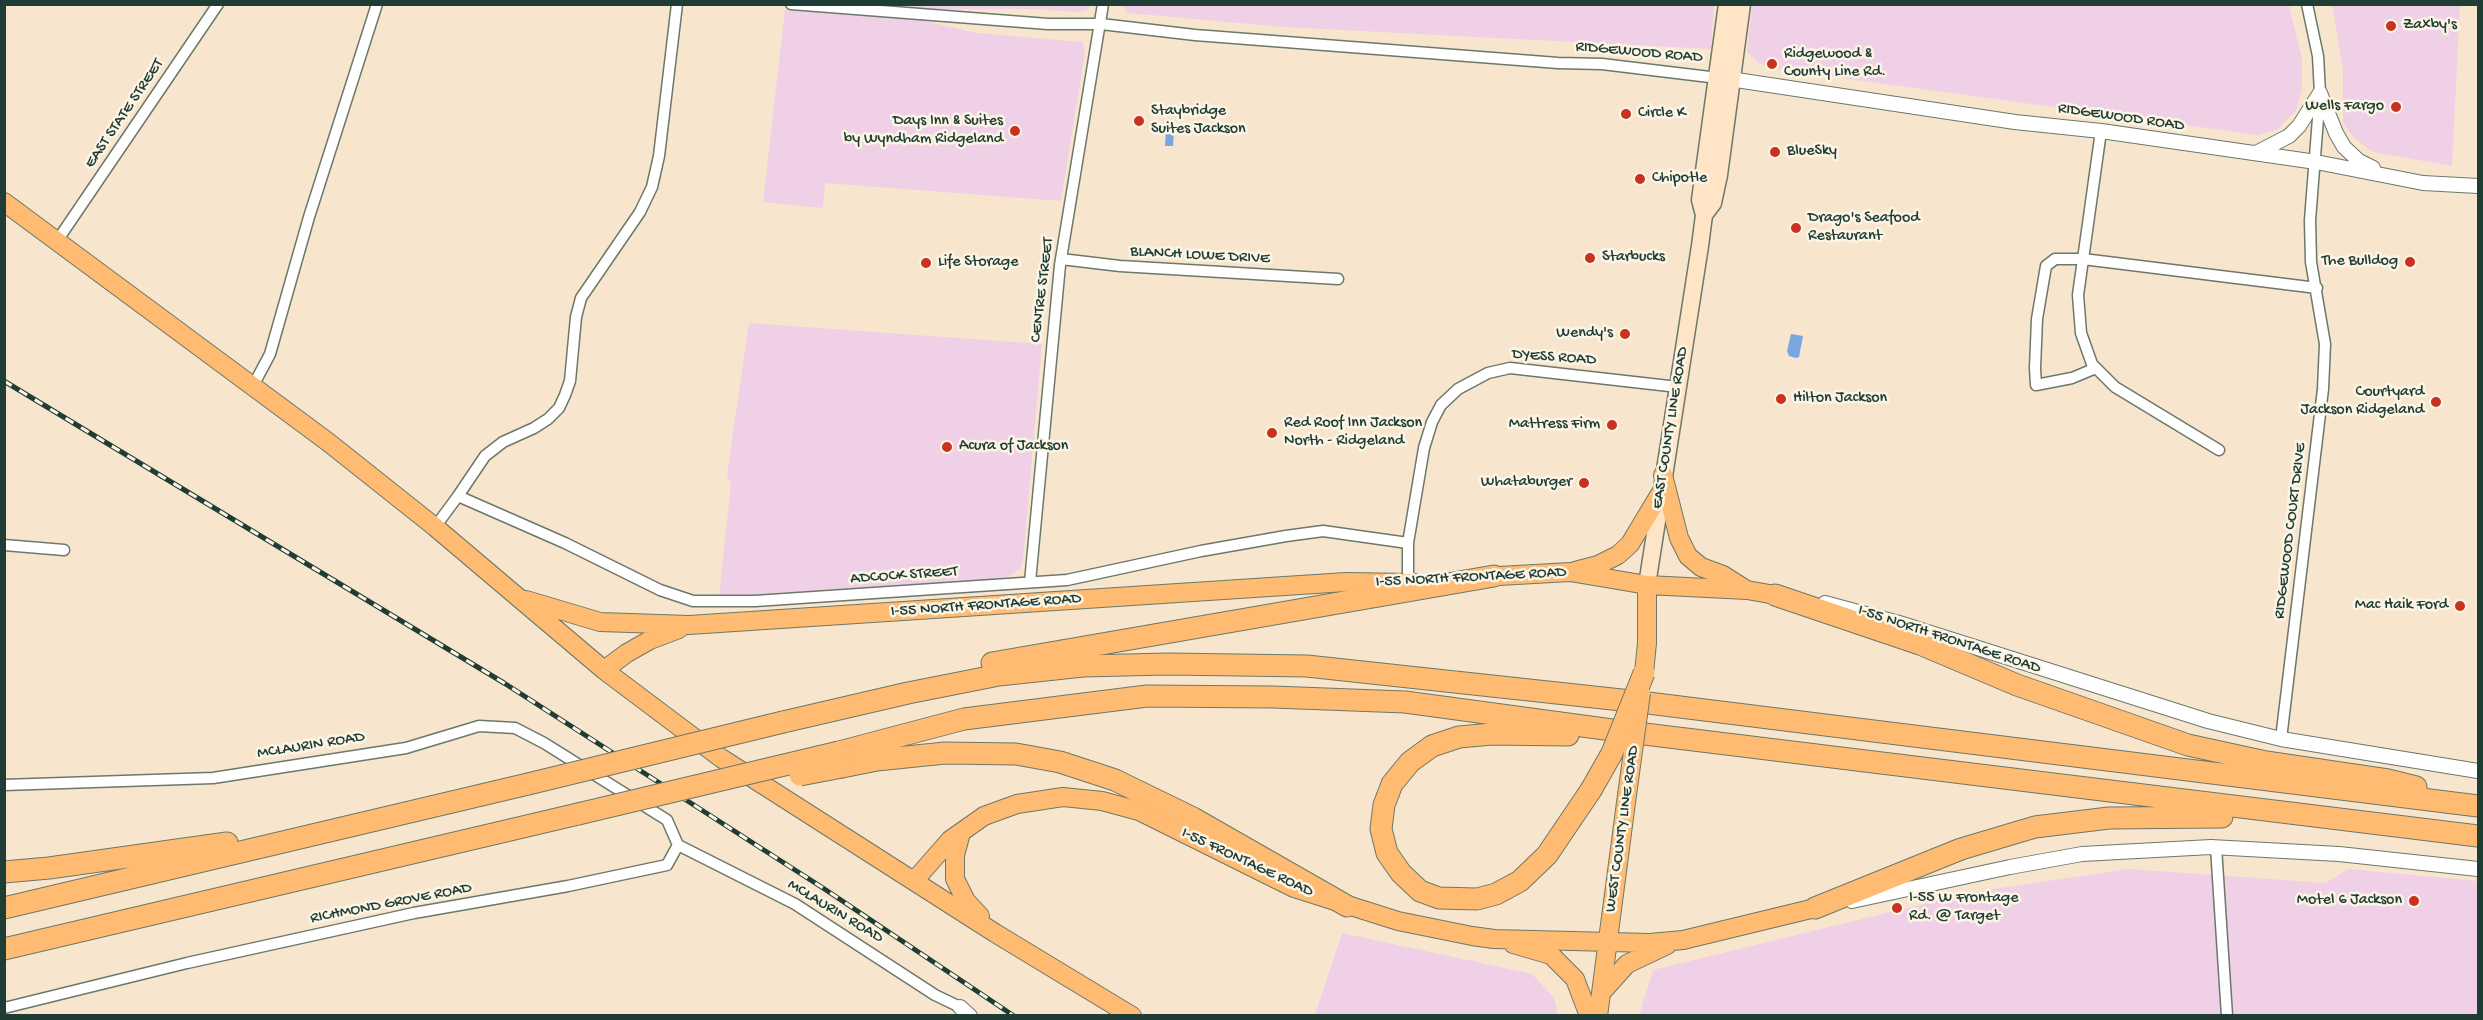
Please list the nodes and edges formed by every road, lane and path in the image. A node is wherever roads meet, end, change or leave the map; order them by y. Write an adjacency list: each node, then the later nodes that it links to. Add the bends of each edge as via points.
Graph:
1 (218, 4): 18 (street, EAST STATE STREET)
2 (377, 4): 24 (street, via 270,354)
3 (677, 4): 29 (street, via 652,187 640,212 581,298 570,381 560,408 485,456)
4 (791, 4): 9 (street, RIDGEWOOD ROAD, via 1048,24)
5 (1103, 4): 9 (street, CENTRE STREET)
6 (1727, 4): 10 (main road, EAST COUNTY LINE ROAD)
7 (1742, 4): 10 (main road, EAST COUNTY LINE ROAD)
8 (2307, 4): 11 (street, RIDGEWOOD COURT DRIVE, via 2318,56)
9 (1101, 24): 10 (street, RIDGEWOOD ROAD, via 1195,35 1602,64); 19 (street, CENTRE STREET)
10 (1725, 79): 12 (street, RIDGEWOOD ROAD); 25 (main road, EAST COUNTY LINE ROAD, via 1713,203 1704,215)
11 (2320, 93): 13 (street, via 2289,136); 14 (street, RIDGEWOOD COURT DRIVE); 15 (street, via 2344,147 2359,161)
12 (2101, 131): 13 (street, RIDGEWOOD ROAD); 20 (street)
13 (2255, 153): 14 (street, RIDGEWOOD ROAD)
14 (2316, 162): 15 (street, RIDGEWOOD ROAD); 22 (street, RIDGEWOOD COURT DRIVE, via 2310,220 2311,262)
15 (2385, 175): 16 (street, RIDGEWOOD ROAD, via 2423,183)
16 (2478, 186)
17 (4, 202): 18 (main road)
18 (57, 241): 24 (main road)
19 (1061, 259): 21 (street, BLANCH LOWE DRIVE); 36 (street, CENTRE STREET)
20 (2083, 259): 22 (street); 23 (street, via 2078,295 2081,333); 23 (street, via 2055,259 2046,266 2037,319 2036,385 2072,378)
21 (1338, 279)
22 (2317, 288): 48 (street, RIDGEWOOD COURT DRIVE, via 2325,344 2322,389)
23 (2096, 368): 26 (street, via 2115,387)
24 (253, 386): 30 (main road)
25 (1678, 387): 27 (main road, EAST COUNTY LINE ROAD); 31 (street, DYESS ROAD, via 1510,368 1473,379 1441,405 1432,422)
26 (2219, 450)
27 (1664, 475): 28 (main road, EAST COUNTY LINE ROAD); 39 (main road, via 1679,538 1688,556 1701,567)
28 (1660, 494): 34 (main road, via 1630,544 1618,555); 38 (main road, EAST COUNTY LINE ROAD)
29 (458, 496): 30 (street); 36 (street, ADCOCK STREET, via 660,590 693,601 787,599)
30 (435, 527): 41 (main road)
31 (1408, 543): 36 (street, ADCOCK STREET, via 1323,531 1202,551 1067,580); 37 (street, DYESS ROAD)
32 (4, 544): 33 (street)
33 (64, 550)
34 (1570, 572): 35 (main road, I-55 NORTH FRONTAGE ROAD); 38 (main road, I-55 NORTH FRONTAGE ROAD)
35 (1494, 576): 37 (main road, I-55 NORTH FRONTAGE ROAD); 46 (highway, via 958,669)
36 (1030, 582)
37 (1408, 583): 42 (main road, I-55 NORTH FRONTAGE ROAD, via 1346,582)
38 (1647, 585): 39 (main road, I-55 NORTH FRONTAGE ROAD); 43 (main road, EAST COUNTY LINE ROAD)
39 (1747, 590): 40 (main road, I-55 NORTH FRONTAGE ROAD)
40 (1775, 595): 48 (street, I-55 NORTH FRONTAGE ROAD, via 1838,605 2164,709); 52 (highway, via 1920,644 2018,685 2188,745 2266,762 2388,780)
41 (516, 596): 42 (main road, I-55 NORTH FRONTAGE ROAD, via 600,622); 44 (main road)
42 (689, 625): 44 (main road, via 650,640)
43 (1647, 643): 45 (main road, WEST COUNTY LINE ROAD)
44 (604, 670): 62 (main road, via 722,758)
45 (1644, 673): 47 (highway, bridge, via 1612,753 1591,790 1547,855 1520,881 1477,899 1439,898 1420,891 1387,853 1381,829 1392,784 1410,762 1432,746 1470,736 1567,735); 68 (main road, WEST COUNTY LINE ROAD, bridge)
46 (789, 720): 53 (highway, via 999,675 1083,666 1307,666 1640,702); 55 (highway, bridge)
47 (1612, 730): 49 (highway, via 1405,702 1147,696 964,719); 54 (highway)
48 (2280, 739): 50 (street, I-55 NORTH FRONTAGE ROAD)
49 (840, 760): 63 (highway, via 945,753 1016,754 1060,762 1115,780 1193,818); 70 (highway, bridge, via 745,786 645,797)
50 (2478, 771)
51 (4, 785): 58 (street, MCLAURIN ROAD, via 213,778 406,748 479,726 515,728 667,820)
52 (2478, 801)
53 (2478, 806)
54 (2405, 827): 57 (highway); 65 (highway, via 2202,816 2109,818 2035,827 1961,849)
55 (320, 833): 61 (highway); 64 (highway)
56 (961, 833): 62 (main road, I-55 FRONTAGE ROAD, via 950,840); 63 (main road, I-55 FRONTAGE ROAD, via 984,816 1017,804 1063,797 1102,801 1139,811 1294,888); 66 (main road, via 955,855 955,879 966,901)
57 (2478, 836)
58 (678, 845): 72 (street, RICHMOND GROVE ROAD, via 667,865 414,913); 73 (street, MCLAURIN ROAD, via 795,904)
59 (2216, 847): 60 (street, via 2339,854); 65 (street, via 2082,854); 77 (street)
60 (2478, 869)
61 (4, 872)
62 (914, 882): 66 (main road)
63 (1347, 906): 67 (main road, I-55 FRONTAGE ROAD, via 1398,921)
64 (4, 908)
65 (1815, 908): 69 (main road)
66 (995, 933): 74 (main road)
67 (1494, 939): 68 (main road, I-55 FRONTAGE ROAD); 75 (main road, via 1551,955 1575,979)
68 (1608, 940): 69 (main road, I-55 FRONTAGE ROAD); 71 (main road, WEST COUNTY LINE ROAD)
69 (1683, 940): 71 (main road, via 1627,964)
70 (4, 949)
71 (1601, 994): 76 (main road, WEST COUNTY LINE ROAD)
72 (4, 1008)
73 (965, 1011)
74 (1132, 1016)
75 (1589, 1016)
76 (1598, 1016)
77 (2227, 1016)

